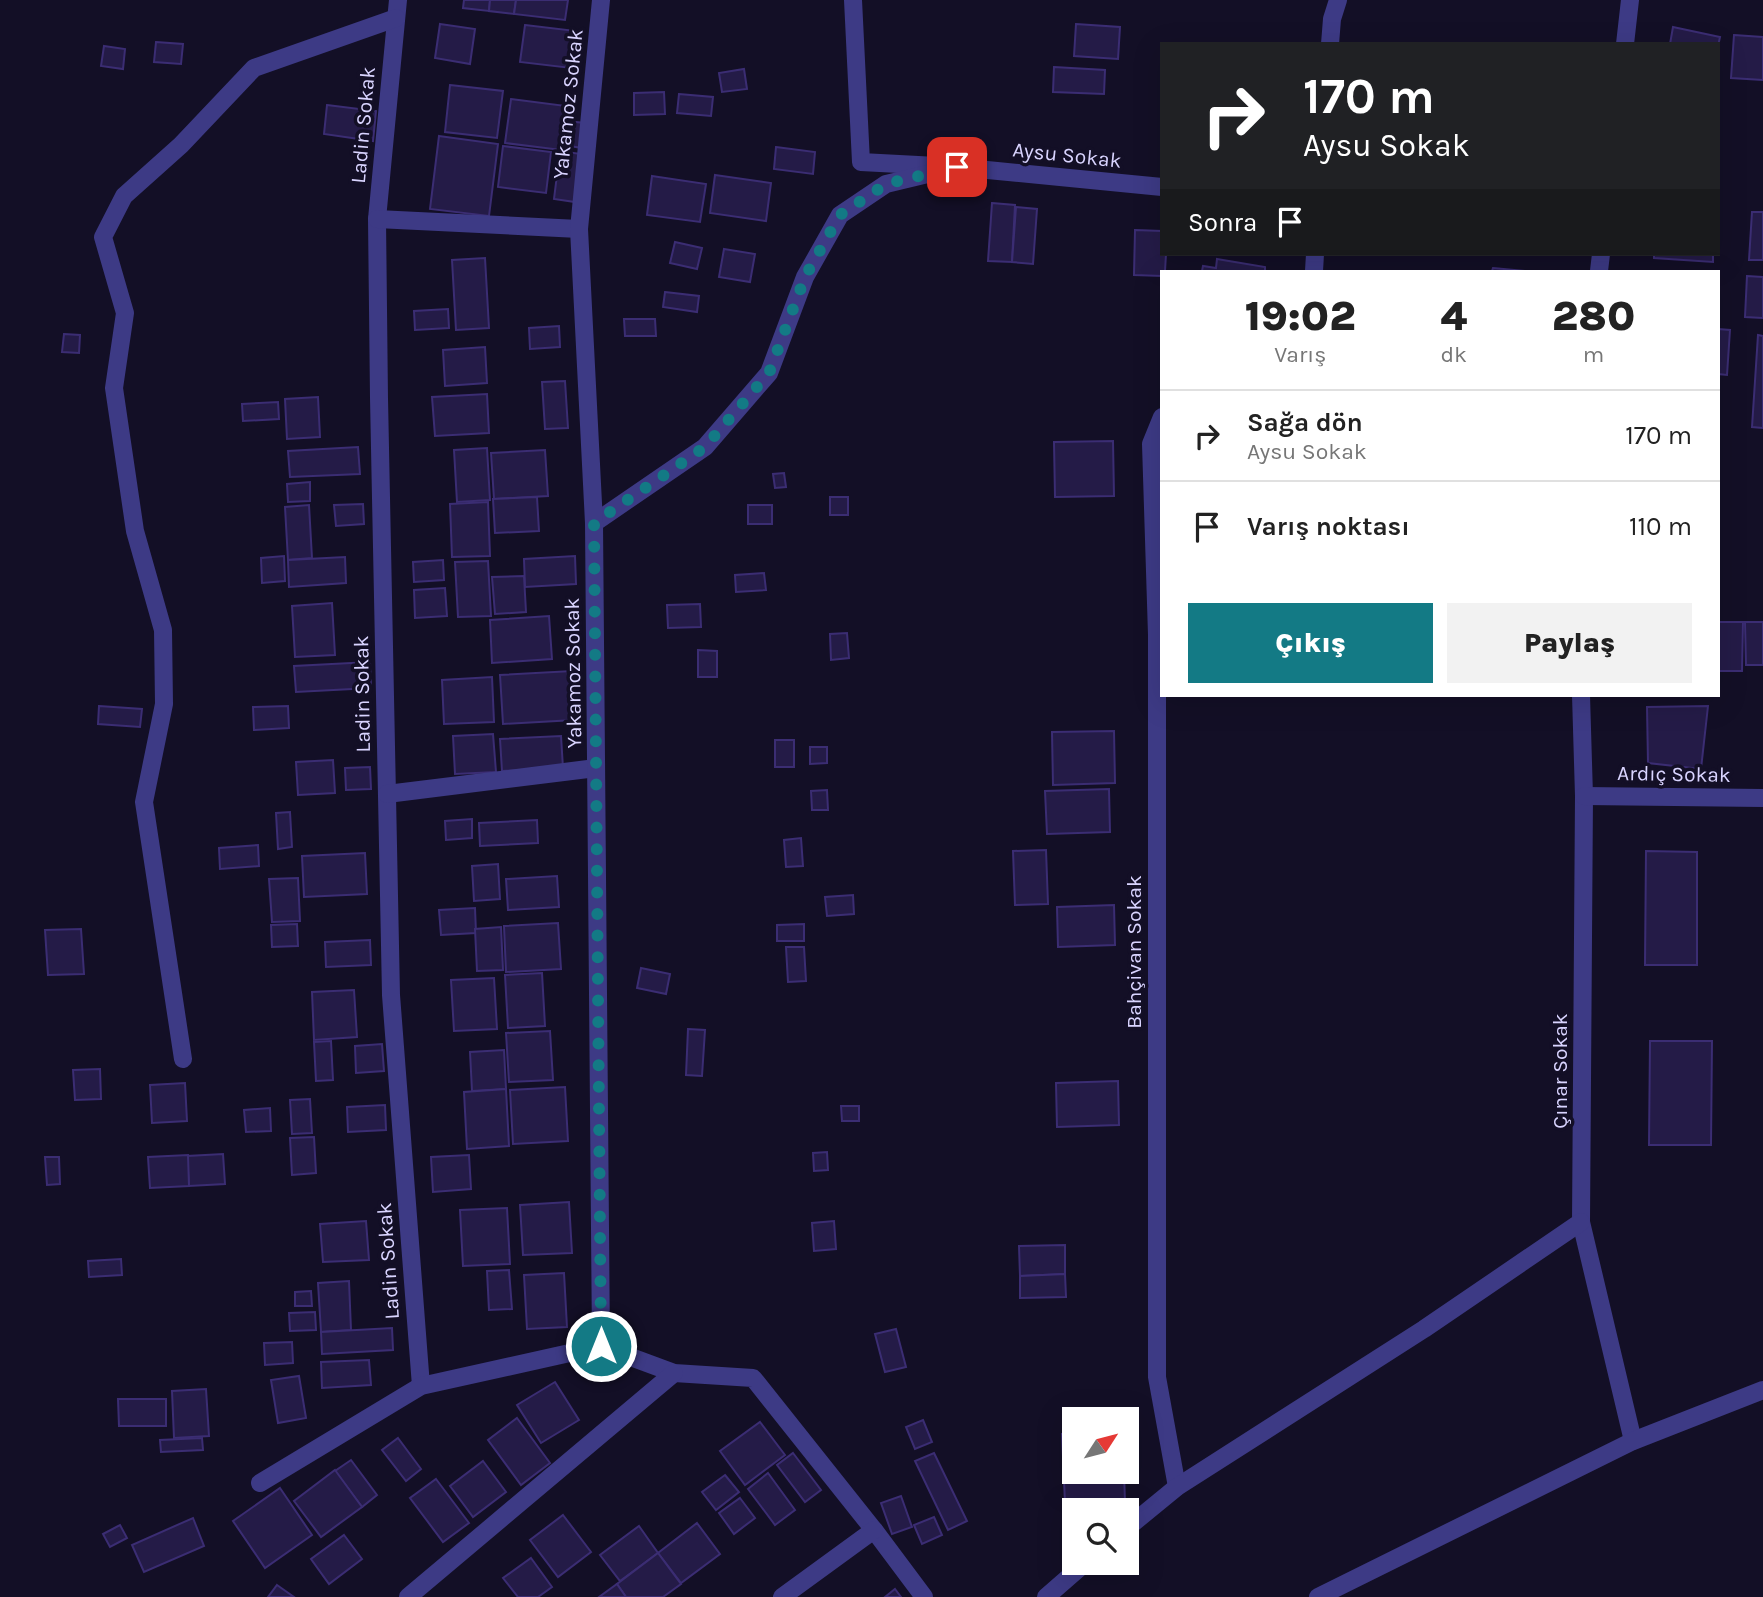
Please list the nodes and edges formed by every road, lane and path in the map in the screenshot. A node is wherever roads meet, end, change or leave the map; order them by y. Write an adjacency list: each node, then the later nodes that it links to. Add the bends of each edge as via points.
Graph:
1 (601, 0): 11 (street, Yakamoz Sokak)
2 (853, 0): 8 (street, via 861,162)
3 (1338, 0): 6 (street)
4 (1630, 0): 7 (street)
5 (397, 9): 10 (street, Ladin Sokak); 20 (street, via 254,68 181,145 124,196 103,237 125,313 114,388 135,531 163,630 164,704 144,802)
6 (1330, 42)
7 (1625, 42)
8 (957, 167): 9 (street, Aysu Sokak); 13 (street, Aysu Sokak, via 886,184 840,215 805,277 769,373 705,447)
9 (1160, 187)
10 (377, 219): 11 (street); 17 (street, Ladin Sokak)
11 (579, 229): 13 (street, Yakamoz Sokak)
12 (1160, 422): 14 (street, Bahçivan Sokak, via 1152,444)
13 (594, 523): 16 (street, Yakamoz Sokak)
14 (1160, 636): 28 (street, Bahçivan Sokak, via 1157,1377)
15 (1581, 697): 18 (street, Çınar Sokak)
16 (596, 768): 17 (street); 22 (street, Yakamoz Sokak)
17 (387, 794): 24 (street, Ladin Sokak, via 391,995)
18 (1584, 796): 19 (street, Ardıç Sokak); 21 (street, Çınar Sokak)
19 (1763, 798)
20 (183, 1059)
21 (1581, 1222): 26 (street, Çınar Sokak); 28 (street)
22 (601, 1346): 23 (street); 24 (street)
23 (674, 1373): 30 (street, via 753,1378); 32 (street)
24 (421, 1386): 27 (street)
25 (1763, 1390): 26 (street)
26 (1633, 1441): 36 (street)
27 (260, 1483)
28 (1177, 1487): 29 (street)
29 (1139, 1518)
30 (874, 1530): 33 (street); 34 (street)
31 (1071, 1575): 35 (street)
32 (408, 1597)
33 (782, 1597)
34 (924, 1597)
35 (1046, 1597)
36 (1318, 1597)

